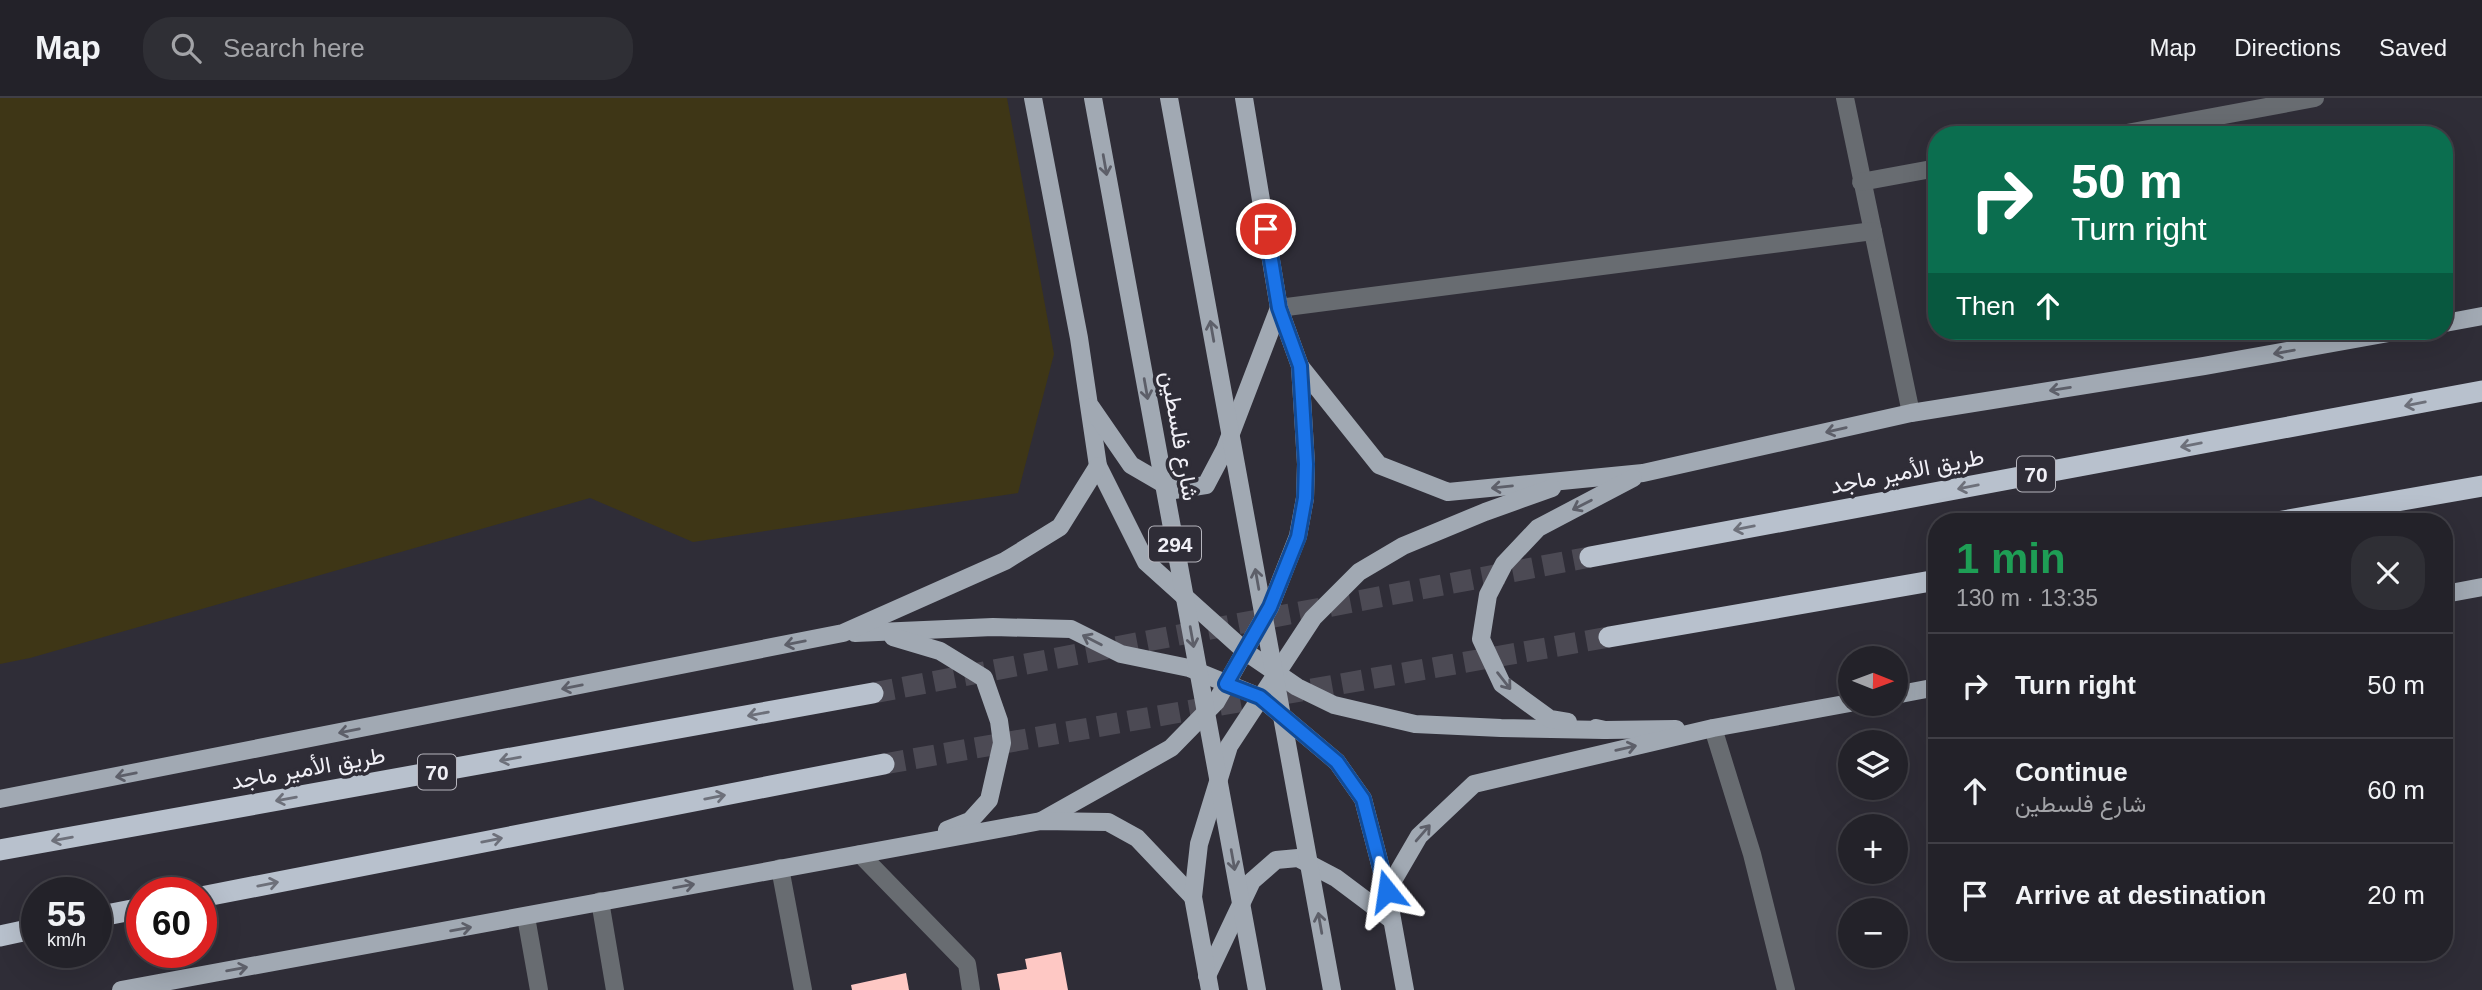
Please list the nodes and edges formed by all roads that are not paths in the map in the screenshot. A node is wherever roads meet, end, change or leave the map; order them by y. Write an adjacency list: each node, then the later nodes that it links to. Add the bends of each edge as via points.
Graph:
1 (1033, 98): 17 (main road)
2 (1093, 98): 61 (main road, شارع فلسطين / 294, one-way to 61, bridge)
3 (1169, 98): 62 (main road, one-way to 3, bridge)
4 (1244, 98): 11 (main road)
5 (1845, 98): 9 (street)
6 (2315, 98): 7 (street)
7 (2164, 126)
8 (1928, 170): 9 (street)
9 (1861, 182): 10 (street)
10 (1873, 231): 11 (street); 18 (street)
11 (1279, 308): 15 (main road); 17 (main road, via 1206,485 1174,490 1131,465)
12 (2482, 316): 13 (main road)
13 (2453, 321)
14 (2350, 340): 18 (main road, one-way to 18)
15 (1300, 366): 21 (main road, one-way to 15, via 1448,492 1379,465); 30 (main road, via 1306,464 1298,537)
16 (2482, 391): 24 (highway, طريق الأمير ماجد / 70, one-way to 24)
17 (1089, 404): 19 (main road)
18 (1911, 413): 20 (main road, one-way to 20)
19 (1098, 466): 28 (main road, via 1060,527 1005,561); 30 (main road, via 1146,562)
20 (1643, 473): 21 (main road); 39 (main road, one-way to 39, via 1538,528 1504,564 1488,595 1481,639 1502,684 1550,719)
21 (1576, 479): 31 (main road, via 1403,546 1359,572 1313,618)
22 (2482, 486): 23 (highway)
23 (2328, 513)
24 (1590, 557)
25 (1928, 582): 29 (highway)
26 (2482, 587): 27 (main road)
27 (2453, 592)
28 (841, 634): 32 (main road, one-way to 28, via 1189,668 1121,654 1071,629 993,627); 41 (main road, one-way to 41); 43 (main road, via 899,638 940,651 984,678 999,722 1002,743 989,800 970,821)
29 (1609, 637)
30 (1246, 652): 31 (main road); 32 (main road)
31 (1276, 672): 36 (main road); 39 (main road, via 1334,705 1415,724)
32 (1226, 684): 36 (main road); 42 (main road, via 1216,702 1171,747)
33 (1928, 689): 35 (main road)
34 (873, 693): 44 (highway, طريق الأمير ماجد / 70, one-way to 44)
35 (1908, 693)
36 (1260, 697): 47 (main road, via 1337,762 1363,799); 49 (main road, via 1229,746 1199,844)
37 (1838, 705): 38 (main road)
38 (1713, 728): 39 (main road); 47 (main road, one-way to 38, via 1419,836 1474,783); 64 (street, via 1752,854)
39 (1605, 730)
40 (884, 764): 48 (highway, one-way to 40)
41 (0, 800)
42 (1041, 821): 43 (main road); 49 (main road, via 1108,822 1137,838)
43 (908, 845): 45 (main road)
44 (0, 850)
45 (860, 854): 46 (main road); 60 (street, via 967,964)
46 (780, 868): 50 (main road, one-way to 46); 59 (street)
47 (1387, 891): 52 (main road)
48 (217, 894)
49 (1193, 897): 55 (main road)
50 (600, 901): 51 (main road); 58 (street)
51 (526, 917): 56 (main road, one-way to 51); 57 (street)
52 (1392, 920): 55 (main road, via 1336,878 1298,858 1276,860 1252,881); 63 (main road)
53 (21, 931): 54 (highway)
54 (0, 936)
55 (1208, 983)
56 (121, 990)
57 (539, 990)
58 (615, 990)
59 (803, 990)
60 (971, 990)
61 (1257, 990)
62 (1332, 990)
63 (1405, 990)
64 (1786, 990)

